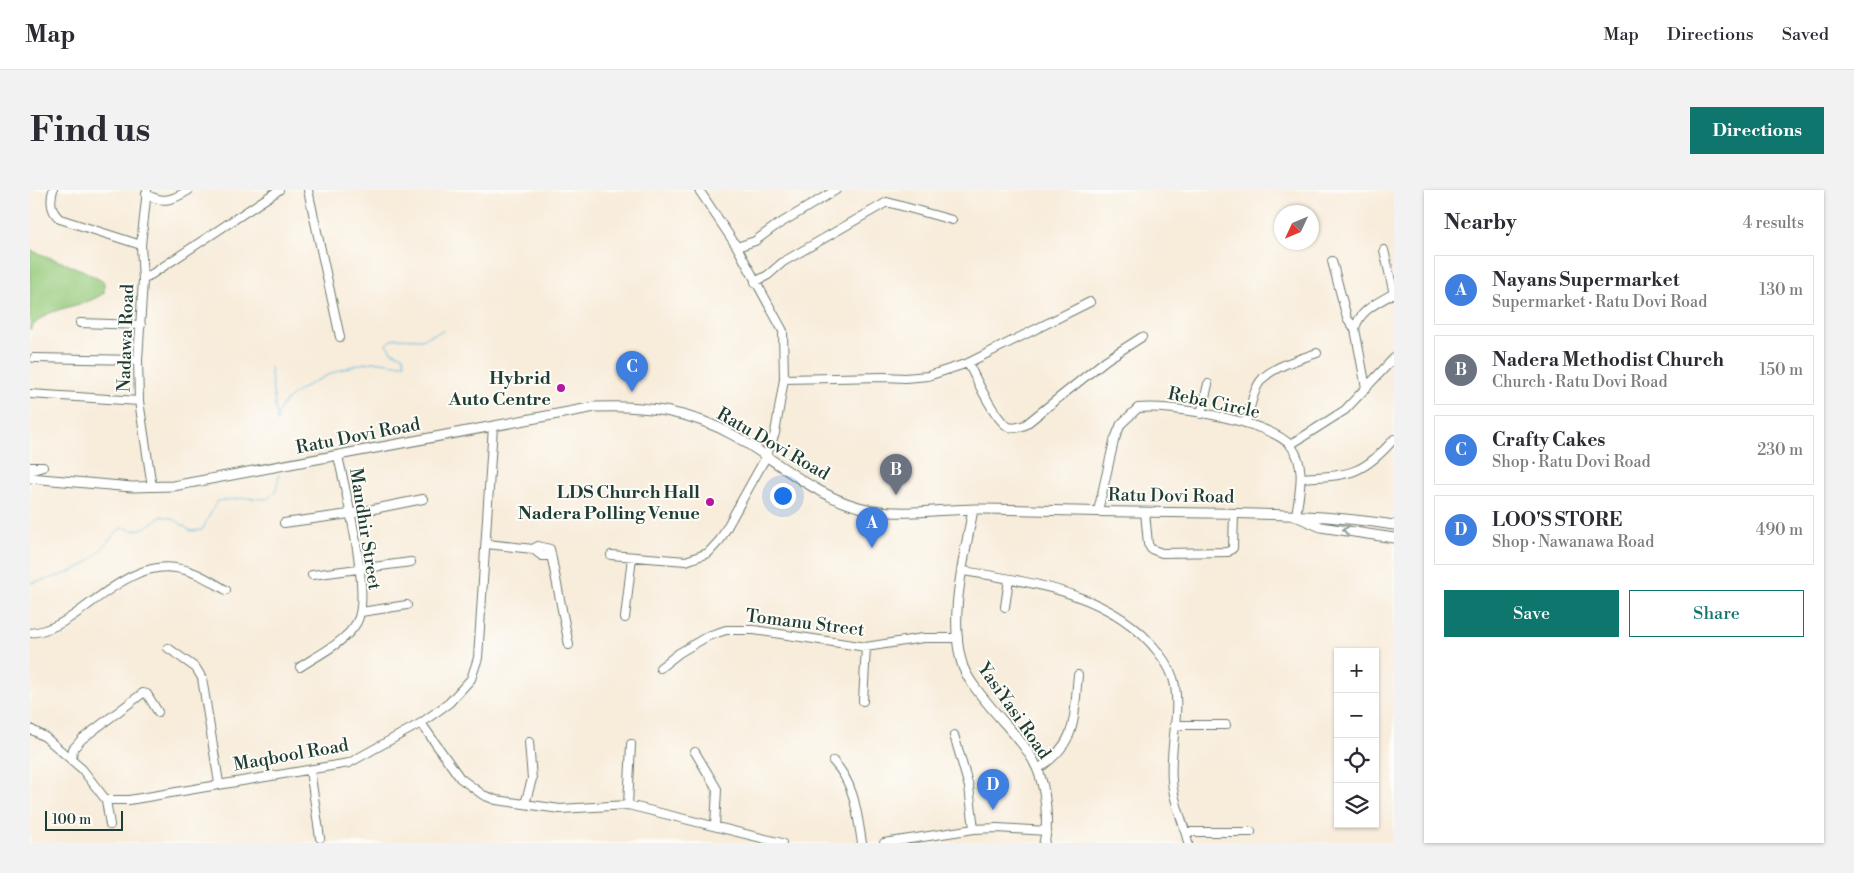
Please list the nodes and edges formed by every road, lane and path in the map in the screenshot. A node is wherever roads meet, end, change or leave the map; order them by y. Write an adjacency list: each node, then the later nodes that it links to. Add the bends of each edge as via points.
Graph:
1 (53, 190): 9 (street, via 51,204 60,219)
2 (189, 190): 7 (street, via 167,200 155,199)
3 (279, 190): 13 (street)
4 (308, 190): 20 (street)
5 (699, 190): 10 (street)
6 (836, 190): 10 (street, via 755,241)
7 (146, 192): 9 (street, Nadawa Road)
8 (952, 220): 14 (street, via 887,202 783,262)
9 (141, 245): 13 (street, Nadawa Road)
10 (737, 247): 14 (street)
11 (1384, 250): 15 (street)
12 (1332, 261): 19 (street, via 1347,318)
13 (143, 280): 18 (street, Nadawa Road)
14 (755, 282): 27 (street, via 783,331)
15 (1394, 294): 19 (street, via 1368,309)
16 (1090, 302): 26 (street)
17 (80, 323): 18 (street)
18 (141, 325): 25 (street, Nadawa Road)
19 (1355, 329): 29 (street)
20 (340, 337)
21 (1142, 337): 26 (street, via 1106,360 1025,425 1016,428 1009,427 998,416)
22 (1317, 353): 33 (street, via 1288,363 1263,378 1256,389)
23 (34, 358): 25 (street)
24 (1394, 358): 29 (street)
25 (138, 360): 31 (street, Nadawa Road)
26 (968, 363): 27 (street, via 928,376 905,378)
27 (784, 379): 38 (street, via 780,410)
28 (1208, 384): 32 (street)
29 (1366, 388): 36 (street, via 1344,410)
30 (30, 394): 31 (street)
31 (139, 402): 43 (street, Nadawa Road)
32 (1201, 414): 33 (street, Reba Circle); 46 (street, Reba Circle, via 1171,407 1150,407 1138,408 1128,416 1114,442)
33 (1246, 423): 36 (street, Reba Circle, via 1262,428)
34 (493, 426): 37 (main road, Ratu Dovi Road); 38 (main road, Ratu Dovi Road, via 595,407 650,408 707,423); 54 (street, Maqbool Road)
35 (1394, 439): 42 (street, via 1364,468 1346,475)
36 (1290, 445): 42 (street, via 1300,466)
37 (338, 456): 43 (main road, Ratu Dovi Road, via 203,482); 48 (street, Mandhir Street)
38 (766, 457): 45 (main road, Ratu Dovi Road, via 829,496 870,510 912,513); 56 (street, via 720,540 708,554 686,561)
39 (30, 466): 40 (street, via 43,467)
40 (30, 471)
41 (30, 478): 43 (main road, Ratu Dovi Road)
42 (1301, 478): 50 (street)
43 (152, 487)
44 (423, 499): 48 (street)
45 (972, 509): 46 (main road, Ratu Dovi Road); 59 (main road, YasiYasi Road)
46 (1098, 512): 47 (main road, Ratu Dovi Road)
47 (1145, 512): 49 (main road, Ratu Dovi Road); 49 (street, via 1148,544 1156,552 1172,553 1228,552 1234,542)
48 (350, 514): 51 (street); 58 (street, Mandhir Street)
49 (1234, 514): 50 (main road, Ratu Dovi Road)
50 (1296, 516): 52 (main road, Ratu Dovi Road, via 1334,516); 53 (main road, Ratu Dovi Road, one-way to 50, via 1321,527)
51 (284, 523)
52 (1394, 525)
53 (1394, 538)
54 (486, 544): 69 (street, via 548,548); 77 (street, Maqbool Road, via 476,669 461,692)
55 (612, 555): 56 (street)
56 (632, 557): 66 (street)
57 (411, 562): 58 (street)
58 (359, 570): 60 (street); 65 (street, Mandhir Street)
59 (963, 571): 61 (street); 68 (main road, YasiYasi Road, via 957,604)
60 (312, 575)
61 (1009, 579): 64 (street); 78 (street, via 1040,585 1106,608 1149,640 1167,664 1175,686)
62 (226, 590): 67 (street, via 196,574 163,566 127,578 63,623)
63 (407, 605): 65 (street)
64 (1005, 607)
65 (361, 612): 72 (street, Mandhir Street, via 352,630)
66 (625, 618)
67 (30, 633)
68 (958, 638): 70 (street, Tomanu Street, via 923,638); 87 (main road, YasiYasi Road, via 963,666 973,685)
69 (568, 645)
70 (866, 647): 73 (street, Tomanu Street, via 754,630 726,630 708,636); 75 (street)
71 (168, 648): 89 (street, via 196,668 202,678)
72 (300, 666)
73 (660, 668)
74 (1078, 675): 87 (street, via 1069,738)
75 (863, 701)
76 (158, 712): 85 (street, via 147,694 142,694 82,739 73,750)
77 (421, 723): 88 (street, Maqbool Road, via 349,763); 91 (street, via 452,770 466,784 483,796)
78 (1174, 725): 79 (street); 97 (street, via 1172,781)
79 (1226, 725)
80 (30, 729): 85 (street, via 46,737)
81 (954, 735): 95 (street, via 969,787)
82 (529, 742): 91 (street, via 532,779)
83 (631, 744): 92 (street)
84 (695, 752): 94 (street, via 717,789)
85 (72, 758): 90 (street)
86 (833, 761): 103 (street, via 852,790)
87 (1038, 769): 96 (main road, YasiYasi Road, via 1046,804)
88 (310, 770): 89 (street, Maqbool Road); 100 (street)
89 (219, 783): 90 (street, Maqbool Road, via 129,800)
90 (106, 800): 93 (street)
91 (525, 804): 92 (street, via 560,809)
92 (628, 805): 94 (street)
93 (110, 824)
94 (715, 826): 99 (street)
95 (974, 829): 96 (street); 104 (street)
96 (1047, 831): 105 (main road, YasiYasi Road)
97 (1186, 832): 98 (street); 106 (street)
98 (1251, 832)
99 (744, 834): 101 (street); 102 (street)
100 (320, 838)
101 (741, 843)
102 (782, 843)
103 (862, 843)
104 (884, 843)
105 (1044, 843)
106 (1188, 843)

